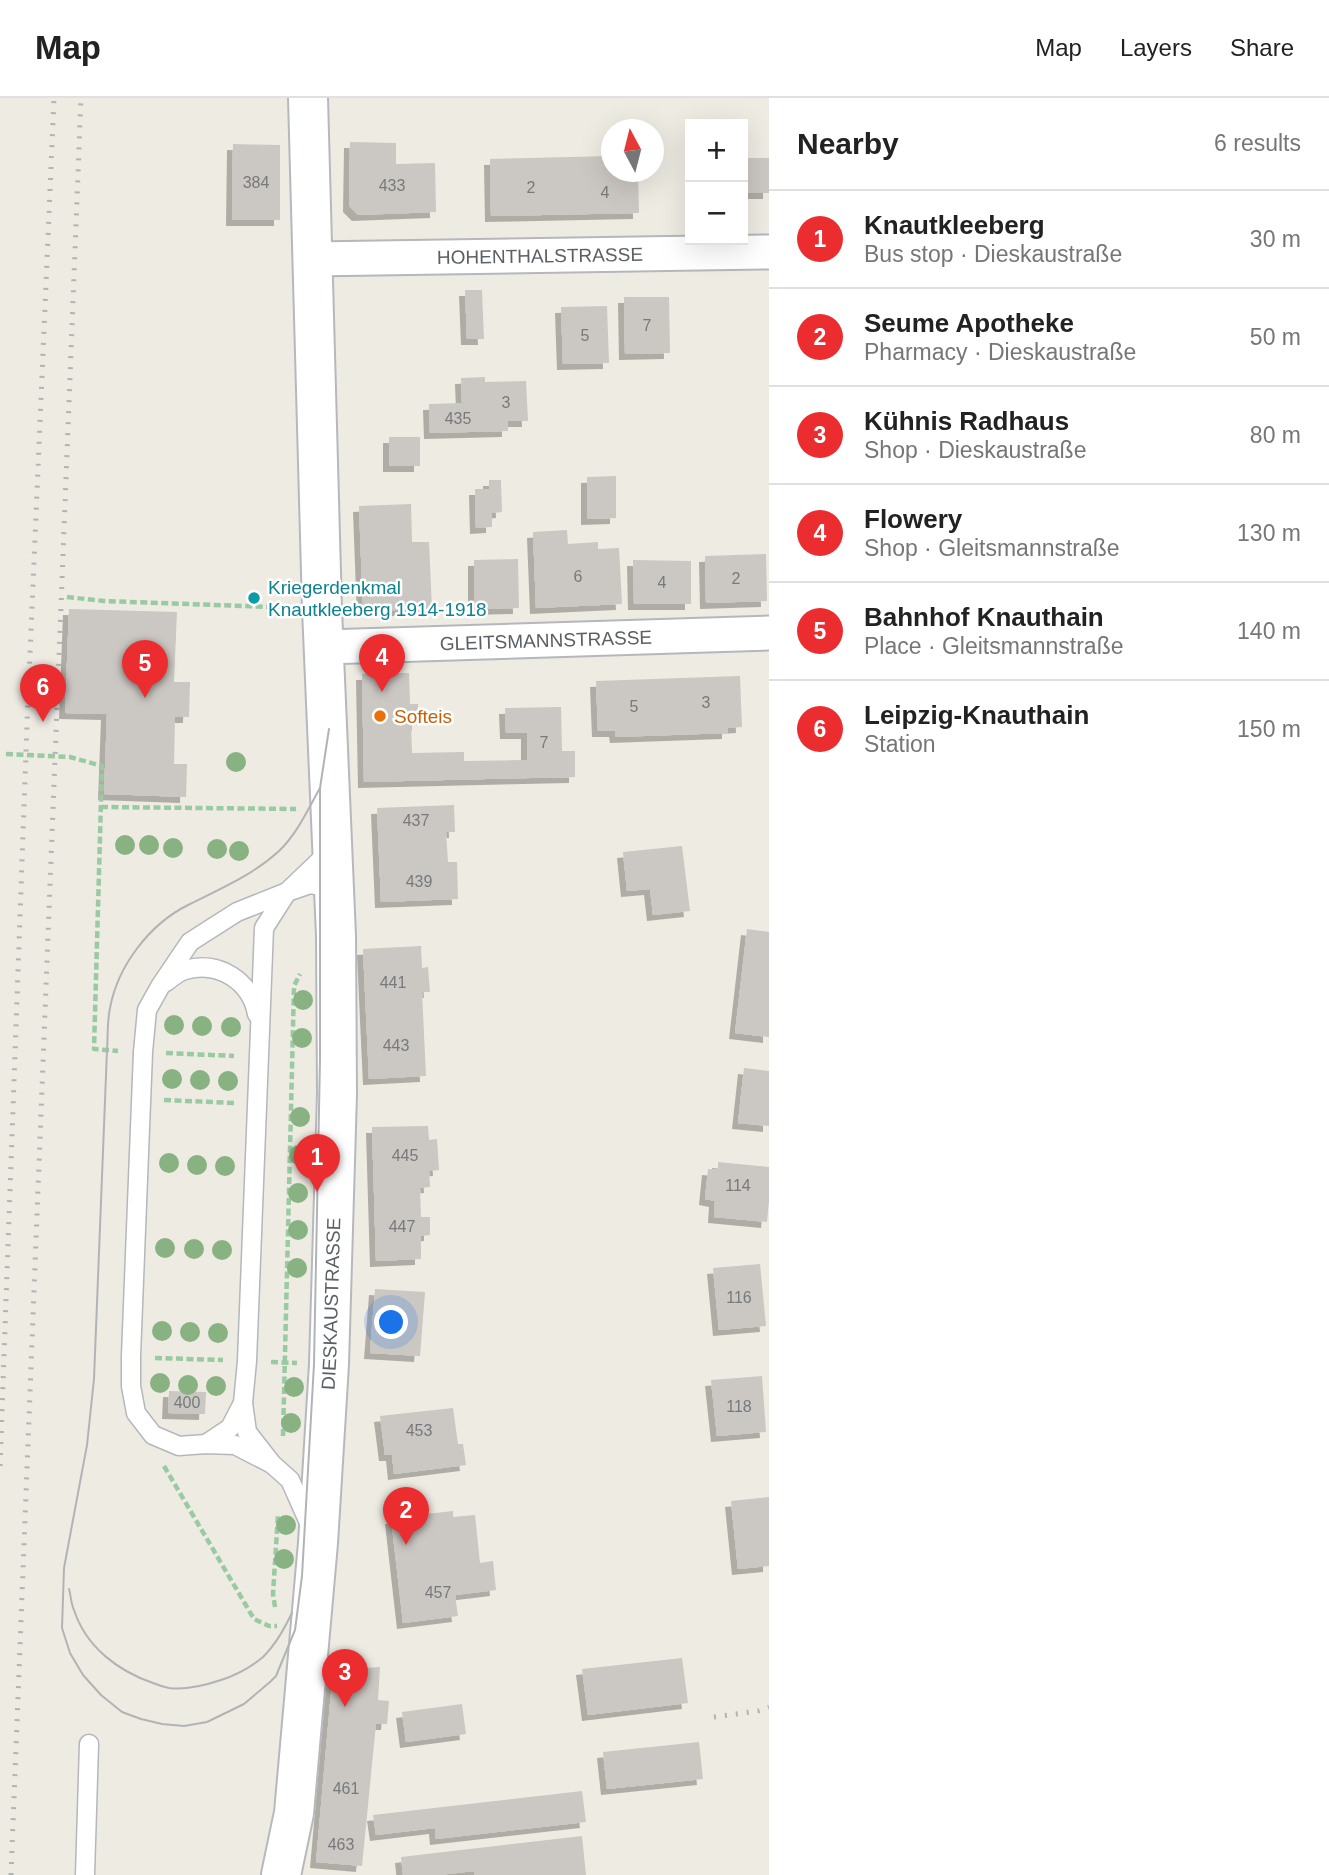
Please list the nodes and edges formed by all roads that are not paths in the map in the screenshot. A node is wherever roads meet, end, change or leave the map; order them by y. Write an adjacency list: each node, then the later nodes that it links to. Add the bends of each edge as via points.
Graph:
1 (308, 98): 3 (main road, DIESKAUSTRASSE)
2 (769, 252): 3 (street, HOHENTHALSTRASSE)
3 (312, 259): 5 (main road, DIESKAUSTRASSE)
4 (769, 633): 5 (street, GLEITSMANNSTRASSE)
5 (324, 647): 6 (main road, DIESKAUSTRASSE)
6 (334, 848): 7 (lane); 8 (main road, DIESKAUSTRASSE)
7 (287, 892): 8 (lane, via 310,884 325,887); 9 (lane, via 237,912 191,942); 10 (lane, via 264,928)
8 (335, 904): 14 (main road, DIESKAUSTRASSE, via 337,1093)
9 (161, 985): 10 (lane, via 184,970 212,968 238,979 255,1001); 12 (lane, via 147,1010 143,1052 131,1386 136,1413 153,1435 178,1446)
10 (260, 1027): 11 (lane)
11 (243, 1404): 12 (lane, via 230,1428); 13 (lane, via 247,1432)
12 (206, 1444): 13 (lane, via 235,1445)
13 (272, 1464): 14 (lane, via 290,1480)
14 (318, 1543): 17 (main road, DIESKAUSTRASSE, via 294,1813)
15 (89, 1744): 16 (lane)
16 (85, 1875)
17 (281, 1875)

